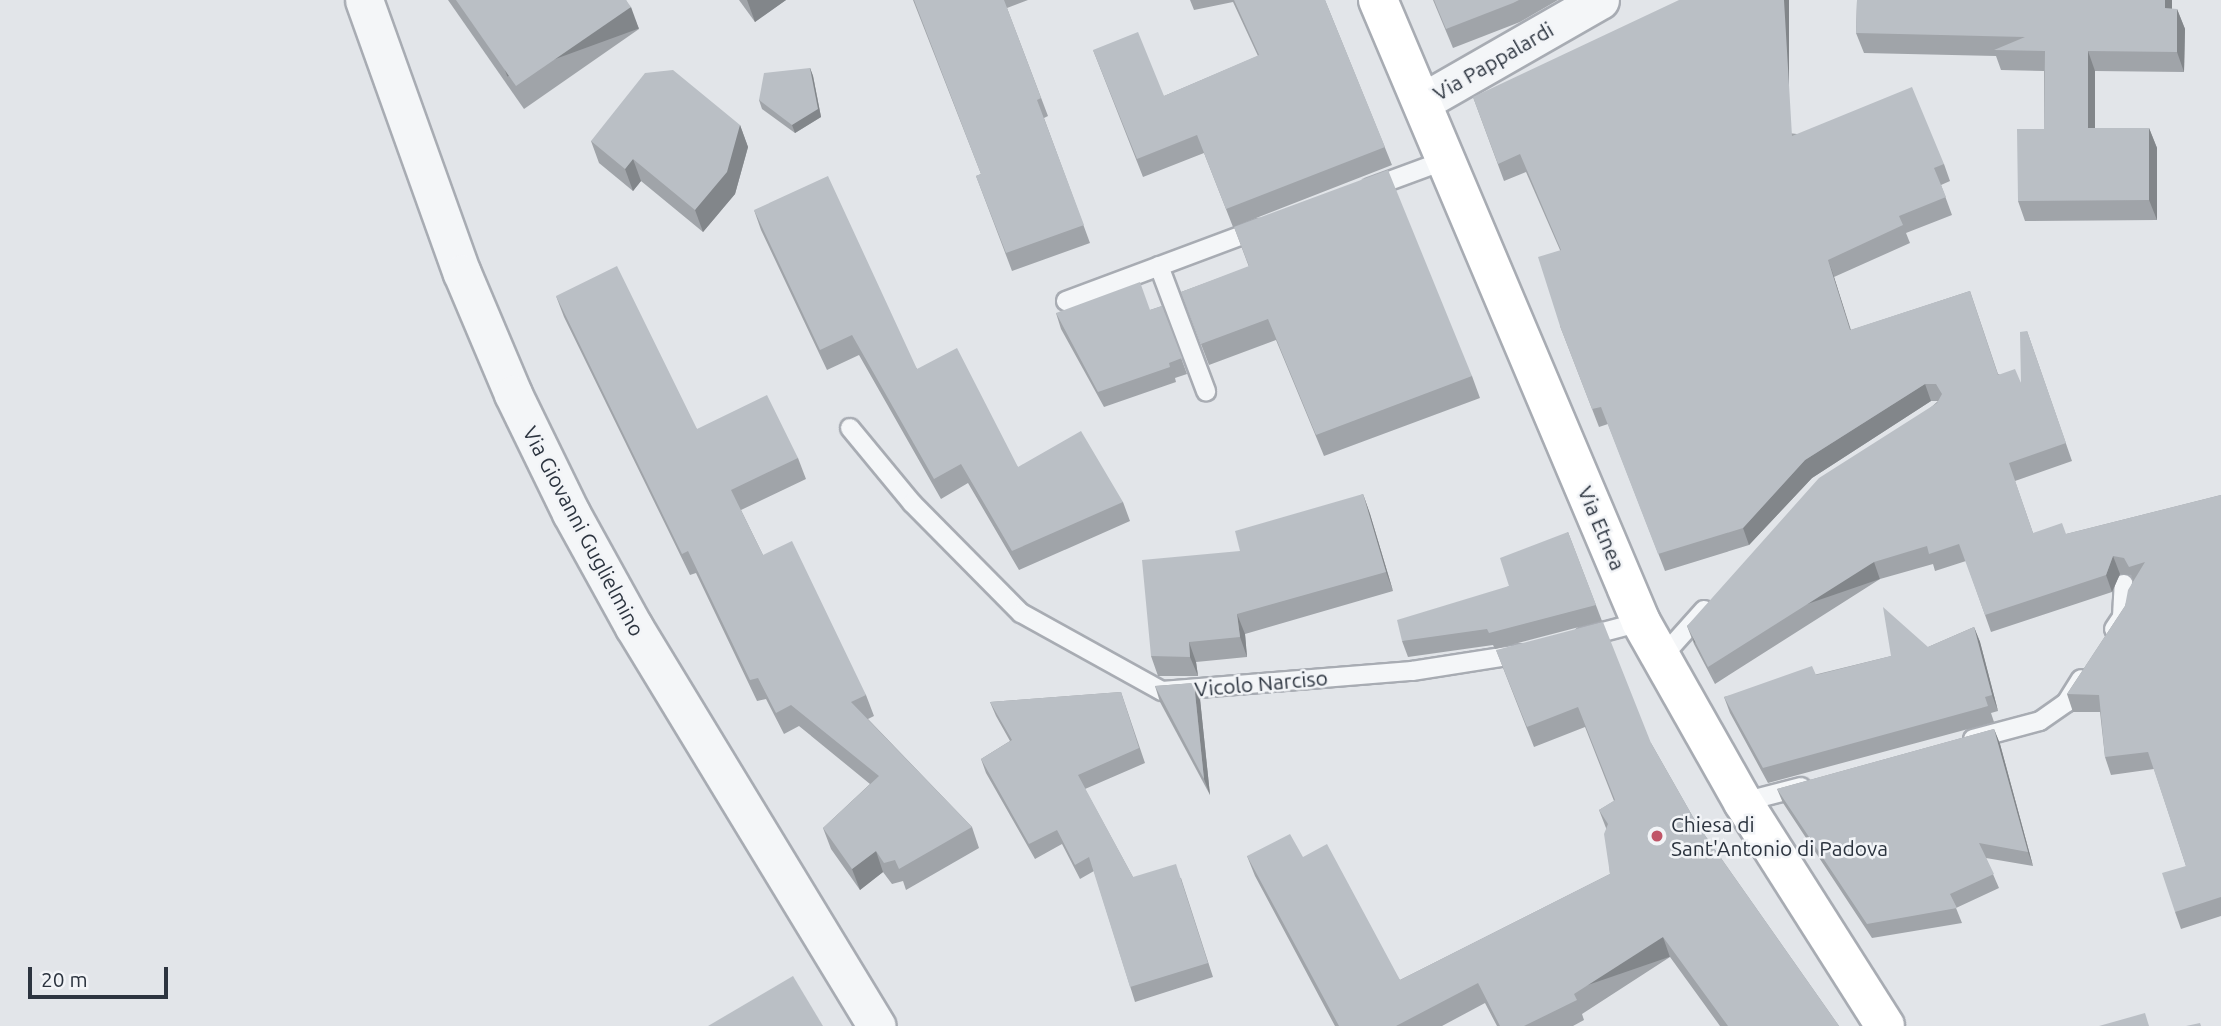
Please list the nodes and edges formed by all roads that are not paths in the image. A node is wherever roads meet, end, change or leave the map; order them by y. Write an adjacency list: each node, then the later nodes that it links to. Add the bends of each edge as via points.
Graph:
1 (364, 0): 21 (street, Via Giovanni Guglielmino, via 462,273 565,502 634,627)
2 (1378, 0): 4 (main road, Via Etnea)
3 (1601, 0): 4 (street, Via Pappalardi)
4 (1422, 102): 5 (main road, Via Etnea)
5 (1446, 160): 6 (lane); 14 (main road, Via Etnea)
6 (1347, 197)
7 (1272, 224): 8 (lane)
8 (1159, 266): 9 (lane); 10 (lane)
9 (1066, 301)
10 (1206, 391)
11 (850, 428): 16 (lane, Vicolo Narciso, via 912,503 1021,613 1162,691 1412,671)
12 (2124, 584): 18 (lane, via 2122,617 2066,703 2040,721)
13 (1720, 592): 17 (lane)
14 (1642, 622): 15 (lane); 17 (main road, Via Etnea)
15 (1563, 643)
16 (1536, 649)
17 (1662, 657): 20 (main road, Via Etnea)
18 (1959, 743)
19 (1824, 780): 20 (lane)
20 (1743, 802): 22 (main road, Via Etnea)
21 (877, 1026)
22 (1885, 1026)

